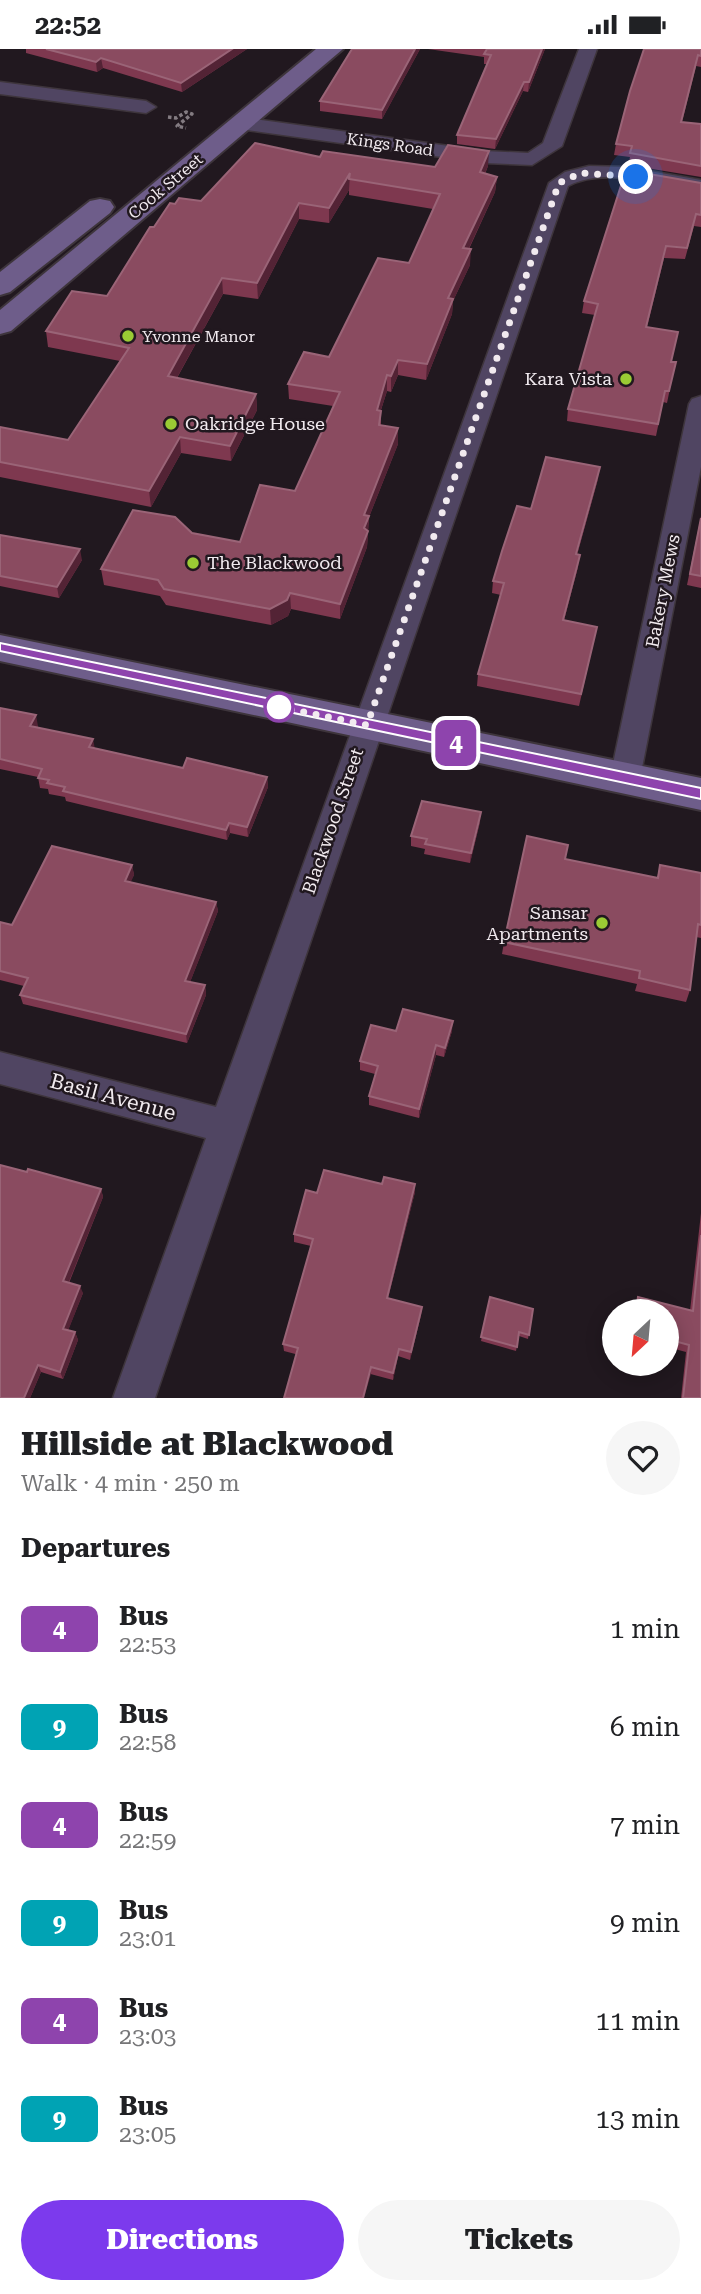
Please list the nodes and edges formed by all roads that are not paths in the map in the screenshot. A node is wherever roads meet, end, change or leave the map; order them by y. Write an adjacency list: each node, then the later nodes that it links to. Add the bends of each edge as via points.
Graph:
1 (299, 49): 8 (main road, Cook Street)
2 (331, 49): 6 (main road, Cook Street)
3 (588, 49): 6 (street, Kings Road, via 552,146 541,156 523,161)
4 (0, 88): 5 (street)
5 (146, 107)
6 (239, 123): 9 (main road, Cook Street)
7 (701, 186): 12 (street, Blackwood Street, via 597,172 574,174 559,183)
8 (0, 286)
9 (0, 325)
10 (701, 404): 13 (street, Bakery Mews)
11 (0, 648): 12 (main road)
12 (367, 725): 13 (main road); 16 (street, Blackwood Street)
13 (625, 778): 14 (main road)
14 (701, 794)
15 (0, 1068): 16 (street, Basil Avenue)
16 (227, 1127): 17 (street, Blackwood Street)
17 (134, 1398)

